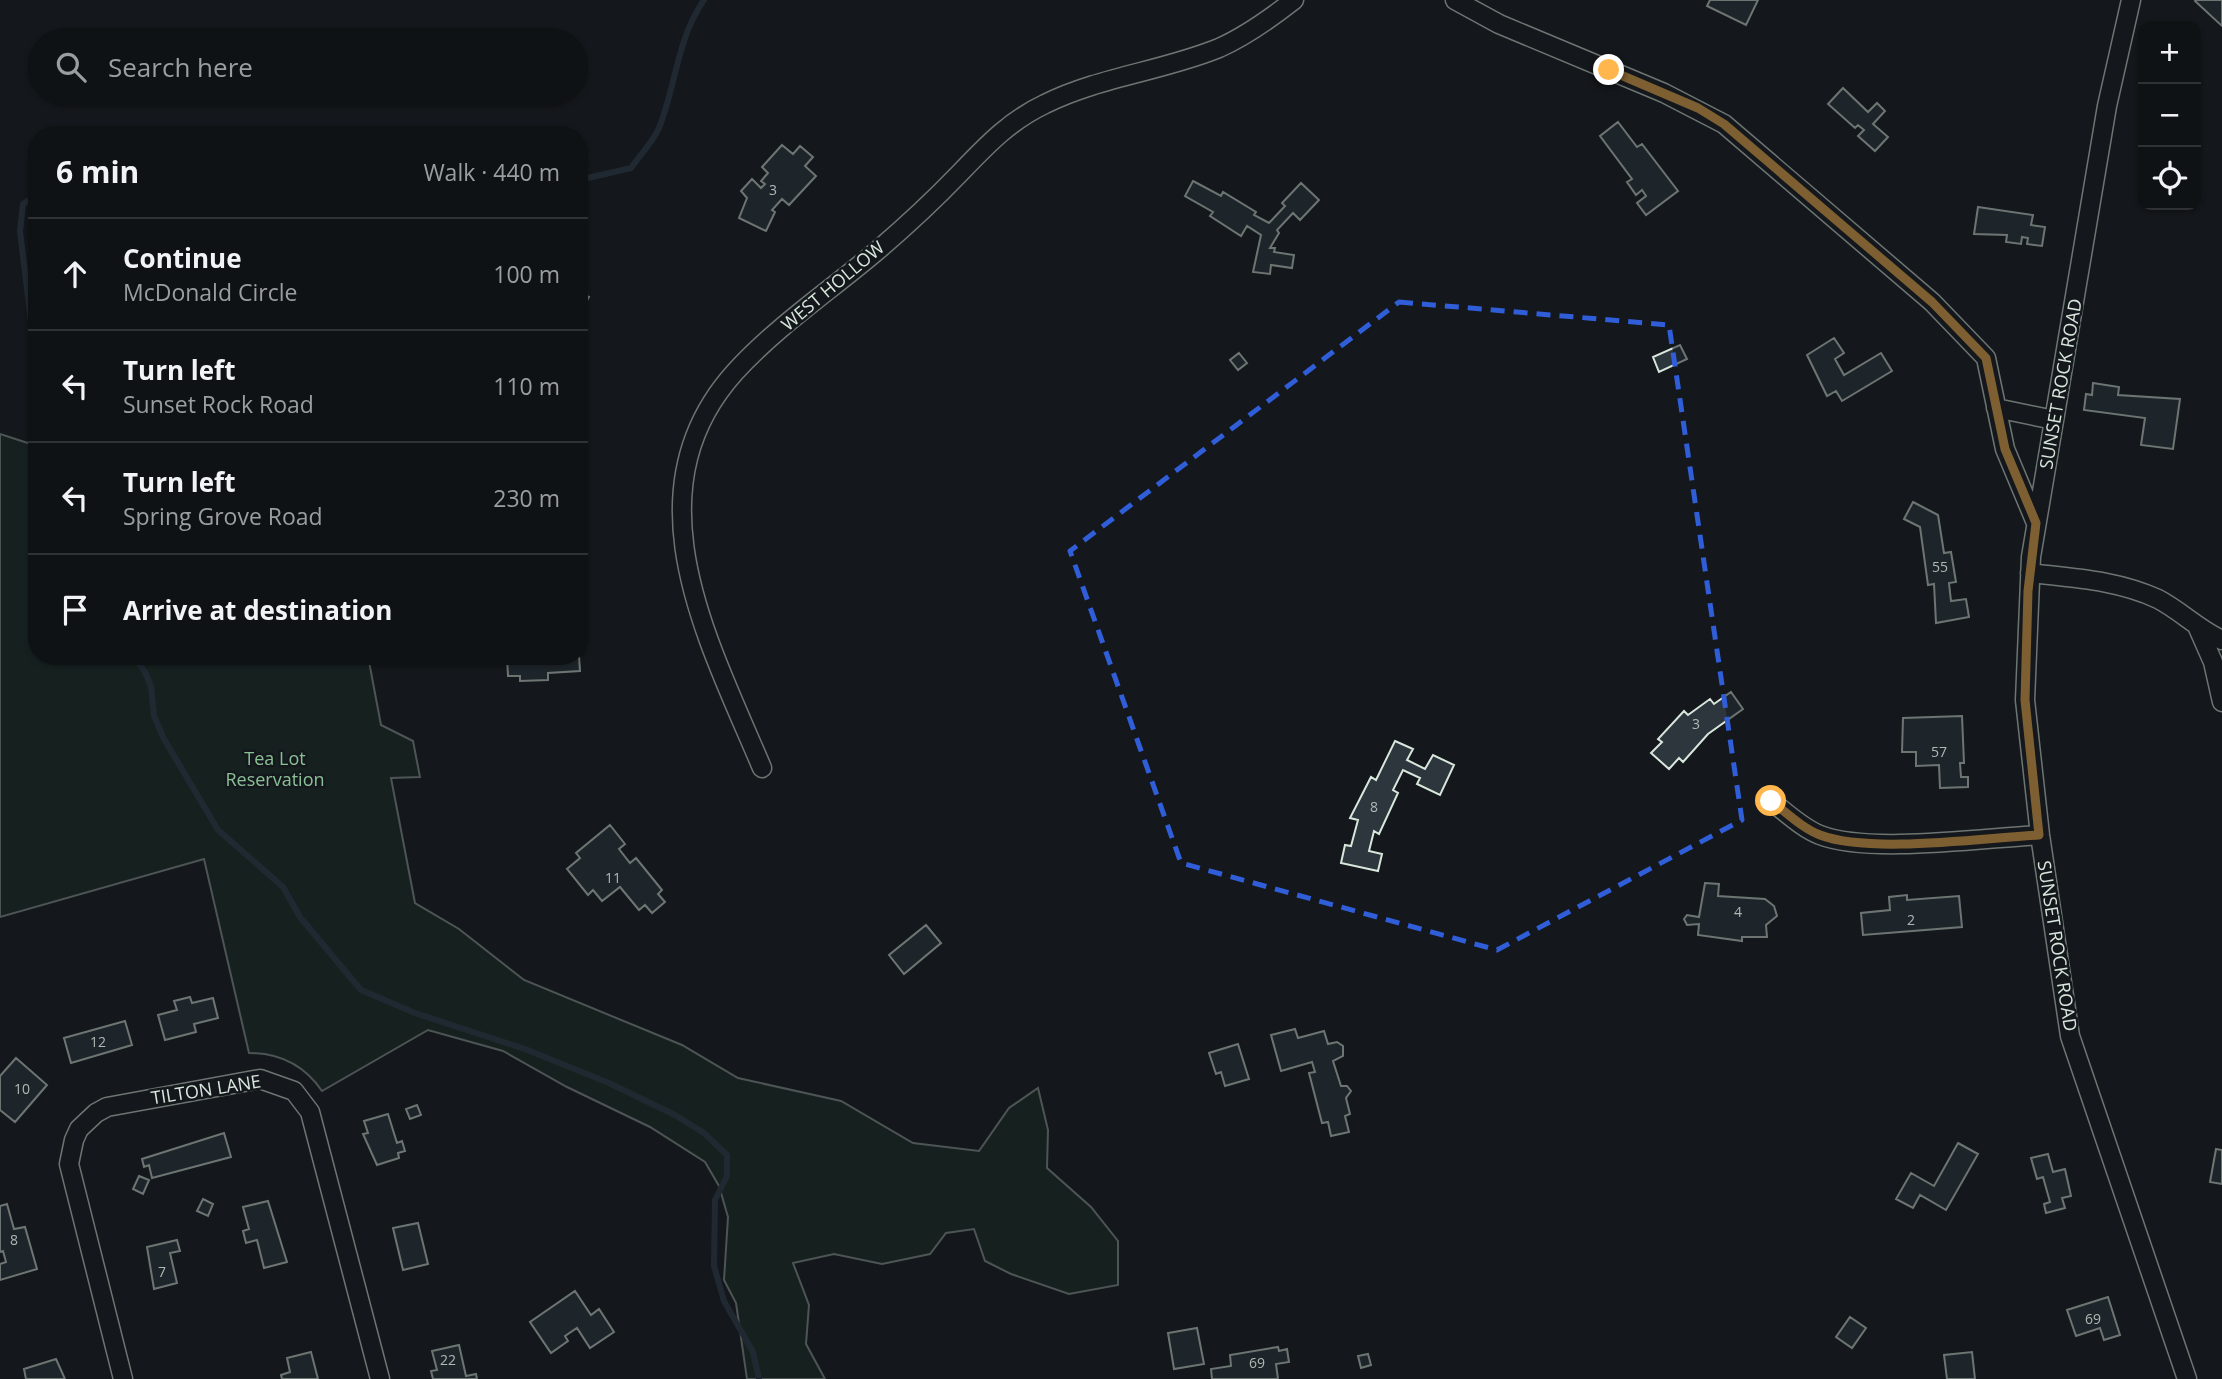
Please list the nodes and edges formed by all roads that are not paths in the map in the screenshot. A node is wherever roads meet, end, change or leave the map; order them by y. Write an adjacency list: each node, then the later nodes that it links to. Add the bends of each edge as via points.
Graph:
1 (1294, 0): 11 (street, WEST HOLLOW, via 1222,46 1060,97 1008,125 880,248 764,343 723,387 702,422 689,459 682,492 682,543 699,615)
2 (1455, 0): 4 (street, via 1510,30 1664,93 1724,124 1972,340 1986,358)
3 (2131, 0): 5 (street, SUNSET ROCK ROAD, via 2107,106)
4 (1996, 408): 5 (street); 6 (street, via 2005,449)
5 (2054, 420): 6 (street, SUNSET ROCK ROAD)
6 (2036, 523): 7 (street, SUNSET ROCK ROAD)
7 (2030, 573): 8 (street, via 2126,587 2167,605); 13 (street, SUNSET ROCK ROAD, via 2025,700)
8 (2198, 628): 9 (street); 10 (street, via 2213,662)
9 (2222, 640)
10 (2222, 702)
11 (762, 768)
12 (1771, 801): 13 (street, via 1810,831 1848,841 1876,844)
13 (2039, 835): 16 (street, SUNSET ROCK ROAD, via 2070,1036)
14 (123, 1379): 15 (street, TILTON LANE, via 71,1175 74,1140 87,1120 107,1107 260,1079 294,1091 310,1112)
15 (380, 1379)
16 (2187, 1379)

